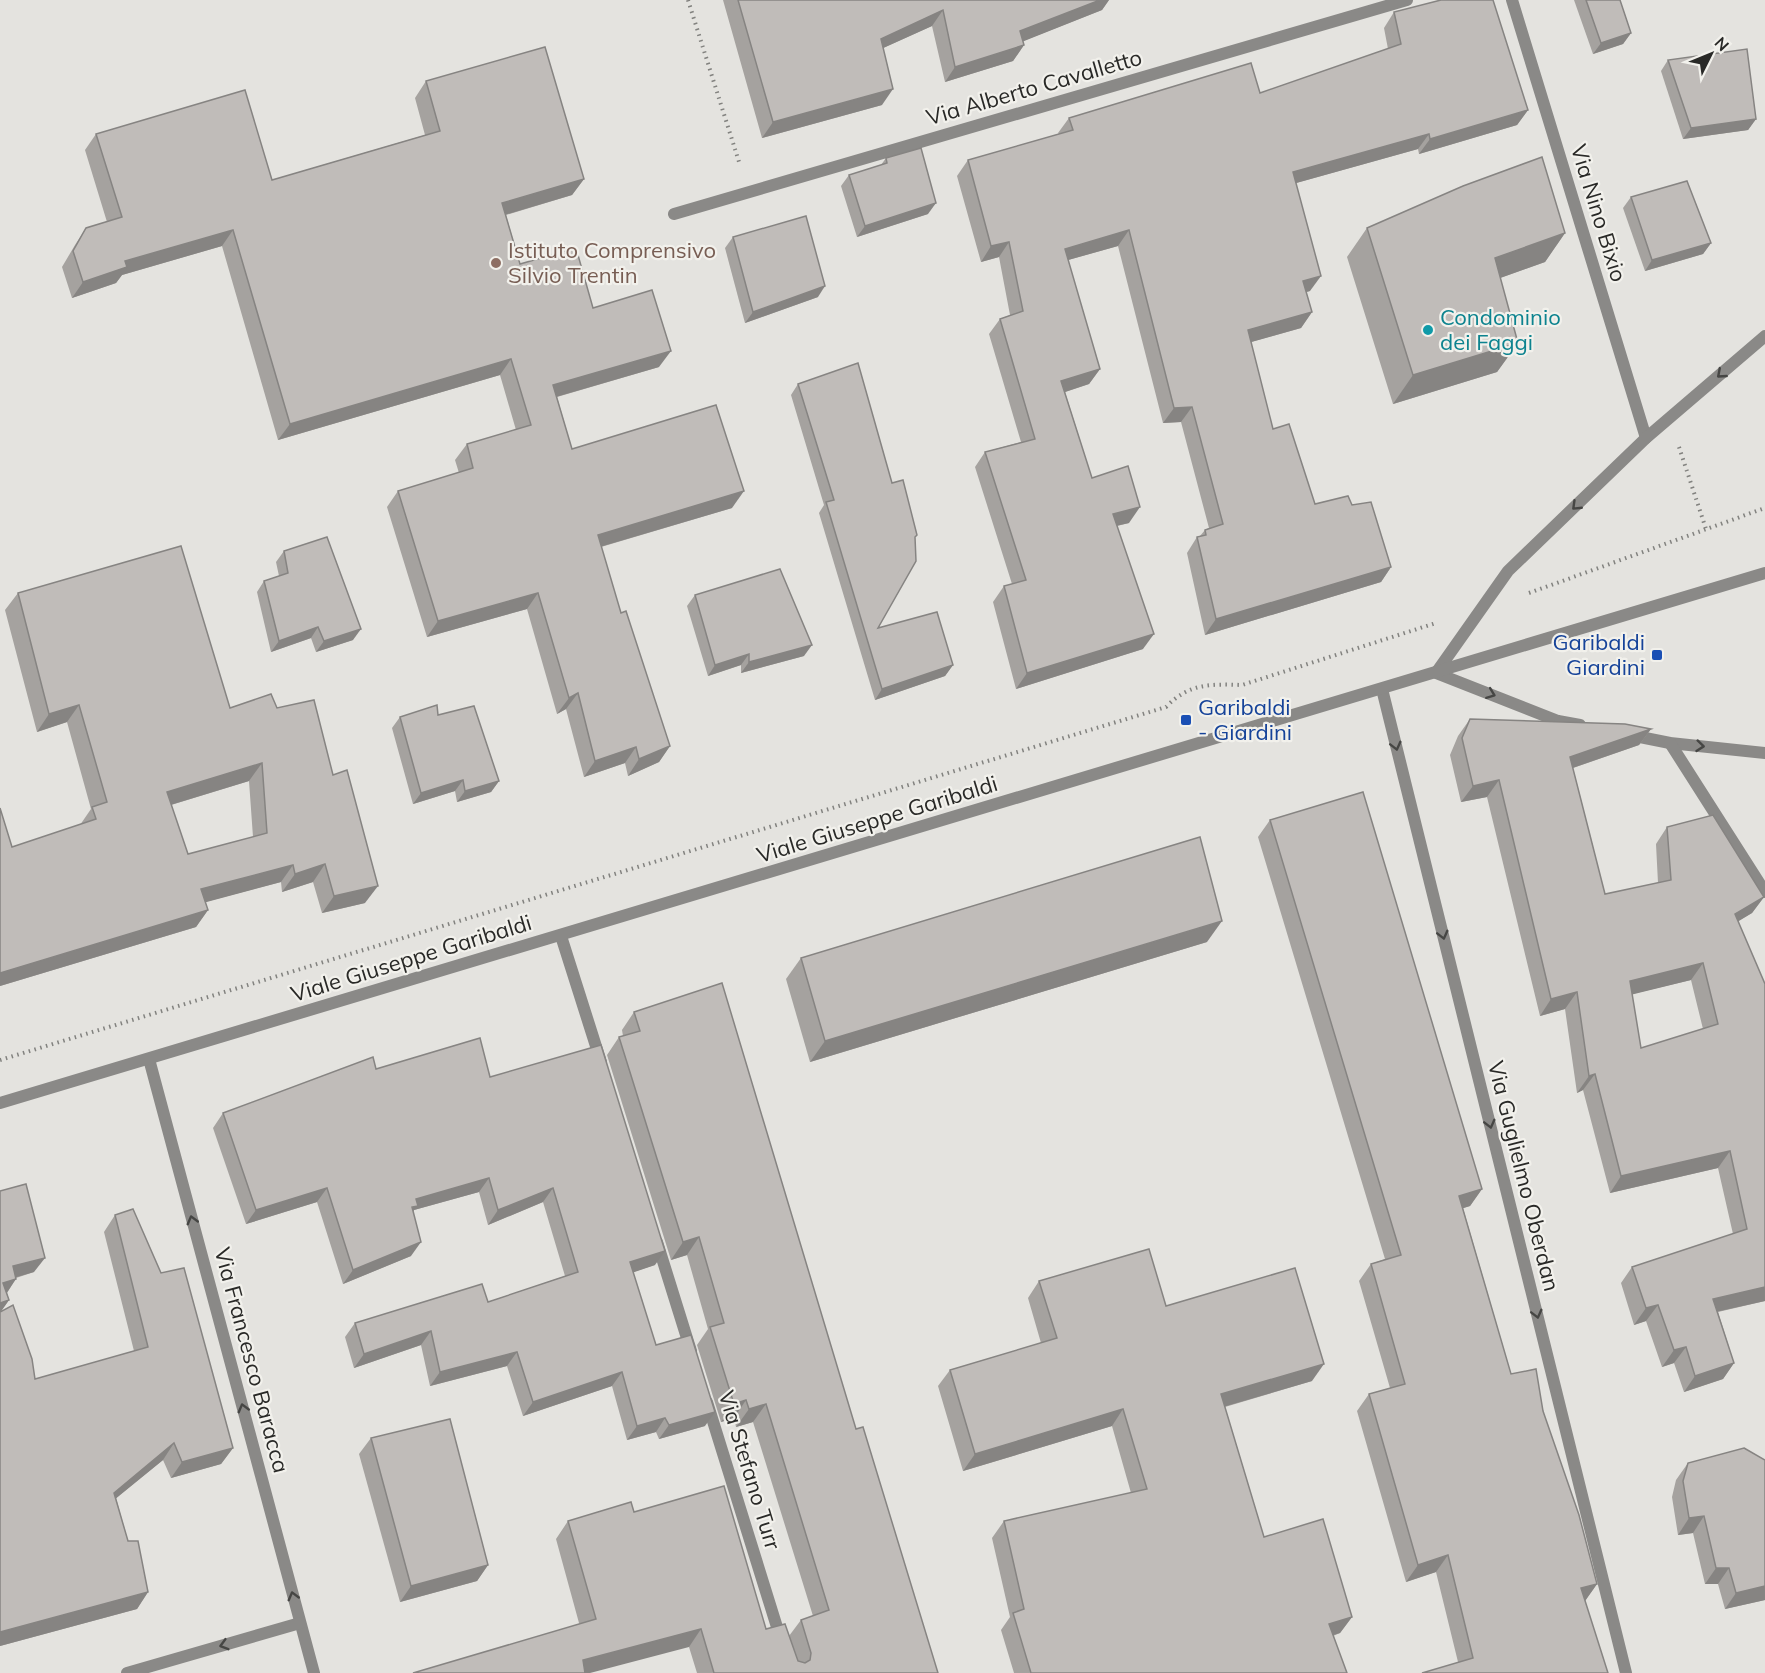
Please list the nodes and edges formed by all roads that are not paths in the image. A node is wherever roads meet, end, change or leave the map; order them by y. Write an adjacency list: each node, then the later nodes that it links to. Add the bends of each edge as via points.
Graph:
1 (1407, 0): 3 (street, Via Alberto Cavalletto)
2 (1512, 0): 5 (street, Via Nino Bixio)
3 (674, 214)
4 (1765, 336): 5 (street, one-way to 5)
5 (1646, 438): 7 (street, one-way to 7, via 1508,571)
6 (1765, 573): 7 (street, Viale Giuseppe Garibaldi)
7 (1436, 673): 8 (street, Viale Giuseppe Garibaldi); 9 (street, one-way to 9, via 1558,720)
8 (1382, 689): 14 (street, Viale Giuseppe Garibaldi); 25 (street, Via Guglielmo Oberdan, one-way to 25)
9 (1592, 727)
10 (1614, 732): 11 (street)
11 (1670, 743): 12 (street, one-way to 12); 13 (street)
12 (1765, 753)
13 (1765, 891)
14 (561, 936): 15 (street, Viale Giuseppe Garibaldi); 16 (street)
15 (149, 1059): 17 (street, Viale Giuseppe Garibaldi); 21 (street, Via Francesco Baracca, one-way to 15)
16 (604, 1072)
17 (0, 1103)
18 (653, 1231): 19 (street, Via Stefano Turr)
19 (696, 1367)
20 (703, 1389): 22 (street, Via Stefano Turr)
21 (300, 1623): 23 (street, one-way to 23); 24 (street, Via Francesco Baracca)
22 (784, 1650)
23 (128, 1673)
24 (314, 1673)
25 (1626, 1673)

